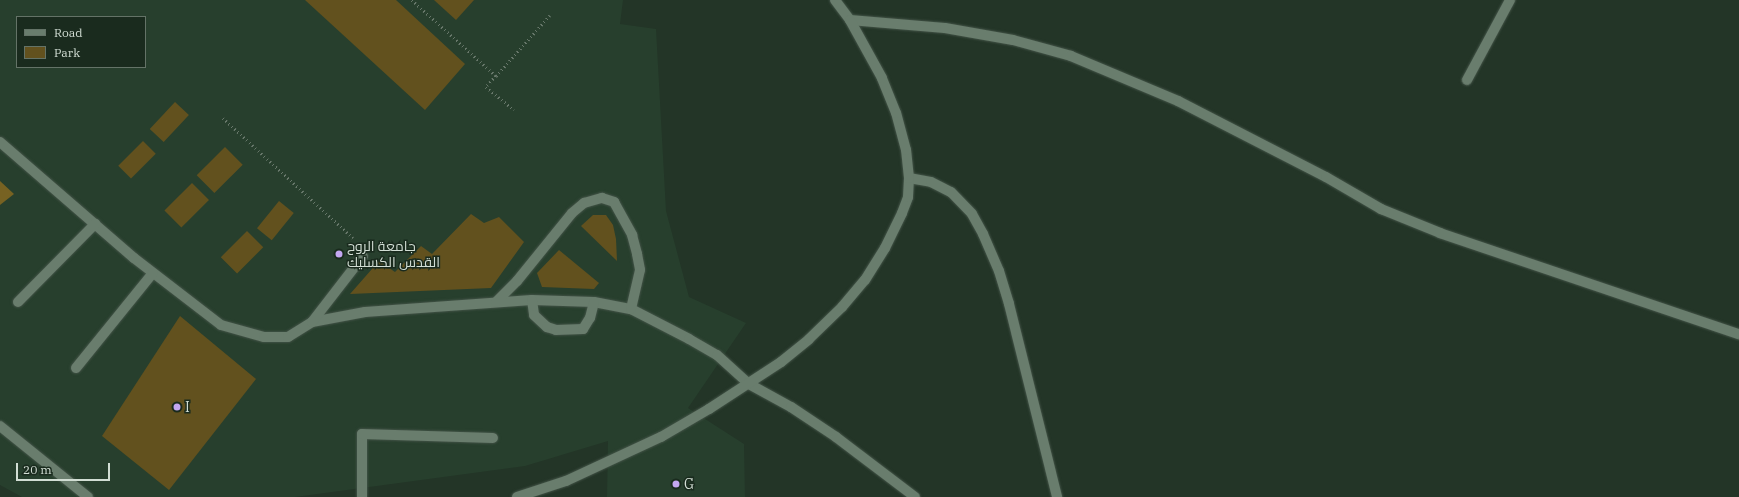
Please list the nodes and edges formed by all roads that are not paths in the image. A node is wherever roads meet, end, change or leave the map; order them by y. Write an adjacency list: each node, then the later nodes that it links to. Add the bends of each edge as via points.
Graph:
1 (835, 0): 3 (street)
2 (1510, 0): 4 (street)
3 (850, 20): 6 (street, via 879,72 896,113 906,150); 16 (street, via 945,28 1013,40 1071,56 1178,101 1326,177 1382,209 1440,233)
4 (1467, 80)
5 (0, 142): 7 (street)
6 (909, 178): 18 (street, via 908,197 902,213 885,248 864,280 842,307 809,339); 25 (street, via 931,182 950,192 972,214 983,234 1009,304)
7 (95, 224): 9 (street); 11 (street)
8 (362, 256): 15 (street)
9 (154, 272): 15 (street, via 221,325 264,337 288,337); 17 (street)
10 (532, 300): 12 (street); 13 (street); 13 (street, via 534,315 547,327 556,330 583,329 590,318)
11 (18, 302)
12 (496, 302): 14 (street, via 517,281 572,214 584,203 602,198 614,202 634,241 640,270); 15 (street, via 365,312)
13 (594, 302): 14 (street)
14 (631, 309): 18 (street, via 717,355)
15 (312, 322)
16 (1739, 334)
17 (76, 368)
18 (749, 384): 23 (street, via 661,438 566,481); 24 (street, via 792,407)
19 (0, 426): 21 (street)
20 (494, 438): 22 (street, via 362,434)
21 (88, 497)
22 (362, 497)
23 (518, 497)
24 (915, 497)
25 (1057, 497)

